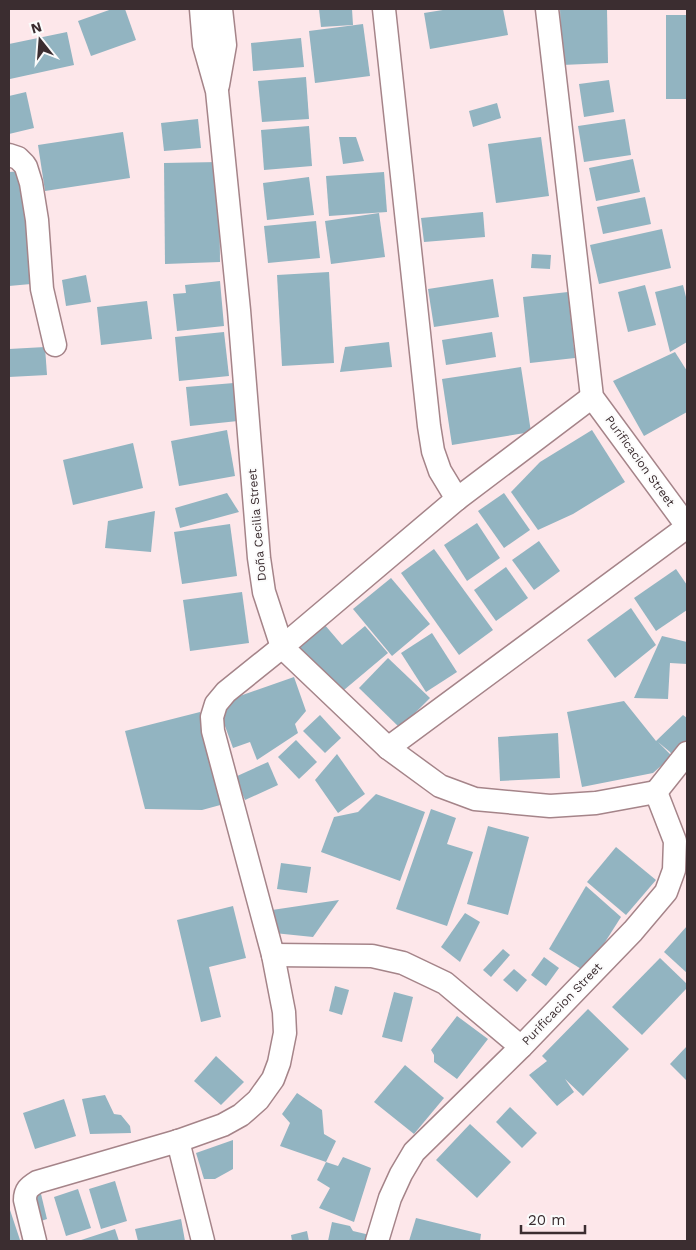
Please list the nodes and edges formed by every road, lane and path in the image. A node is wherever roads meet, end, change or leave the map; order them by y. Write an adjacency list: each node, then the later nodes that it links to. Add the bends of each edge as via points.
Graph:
1 (200, 9): 5 (street, Doña Cecilia Street, via 204,45)
2 (222, 9): 5 (street, Doña Cecilia Street, via 225,44)
3 (384, 9): 9 (street, via 429,426 440,471)
4 (547, 9): 8 (street)
5 (218, 91): 11 (street, Doña Cecilia Street, via 259,558 264,592)
6 (9, 155): 7 (street, via 24,164 30,183 37,220 42,289)
7 (55, 345)
8 (592, 396): 9 (street); 10 (street, Purificacion Street)
9 (457, 499): 11 (street)
10 (687, 527): 12 (street)
11 (282, 647): 12 (street, Doña Cecilia Street); 15 (street, via 226,692 216,704 212,717)
12 (388, 748): 14 (street, Doña Cecilia Street, via 440,786 475,799 550,806 596,803)
13 (687, 753): 14 (street)
14 (656, 792): 16 (street, Purificacion Street, via 675,841 674,870 666,892)
15 (273, 956): 16 (street, via 372,956 403,963 445,983); 17 (street, via 285,1033 274,1080 241,1114 223,1125)
16 (521, 1047): 20 (street, Purificacion Street, via 414,1152 390,1198)
17 (178, 1141): 18 (street, via 28,1187 25,1200); 19 (street)
18 (35, 1241)
19 (203, 1241)
20 (377, 1241)

